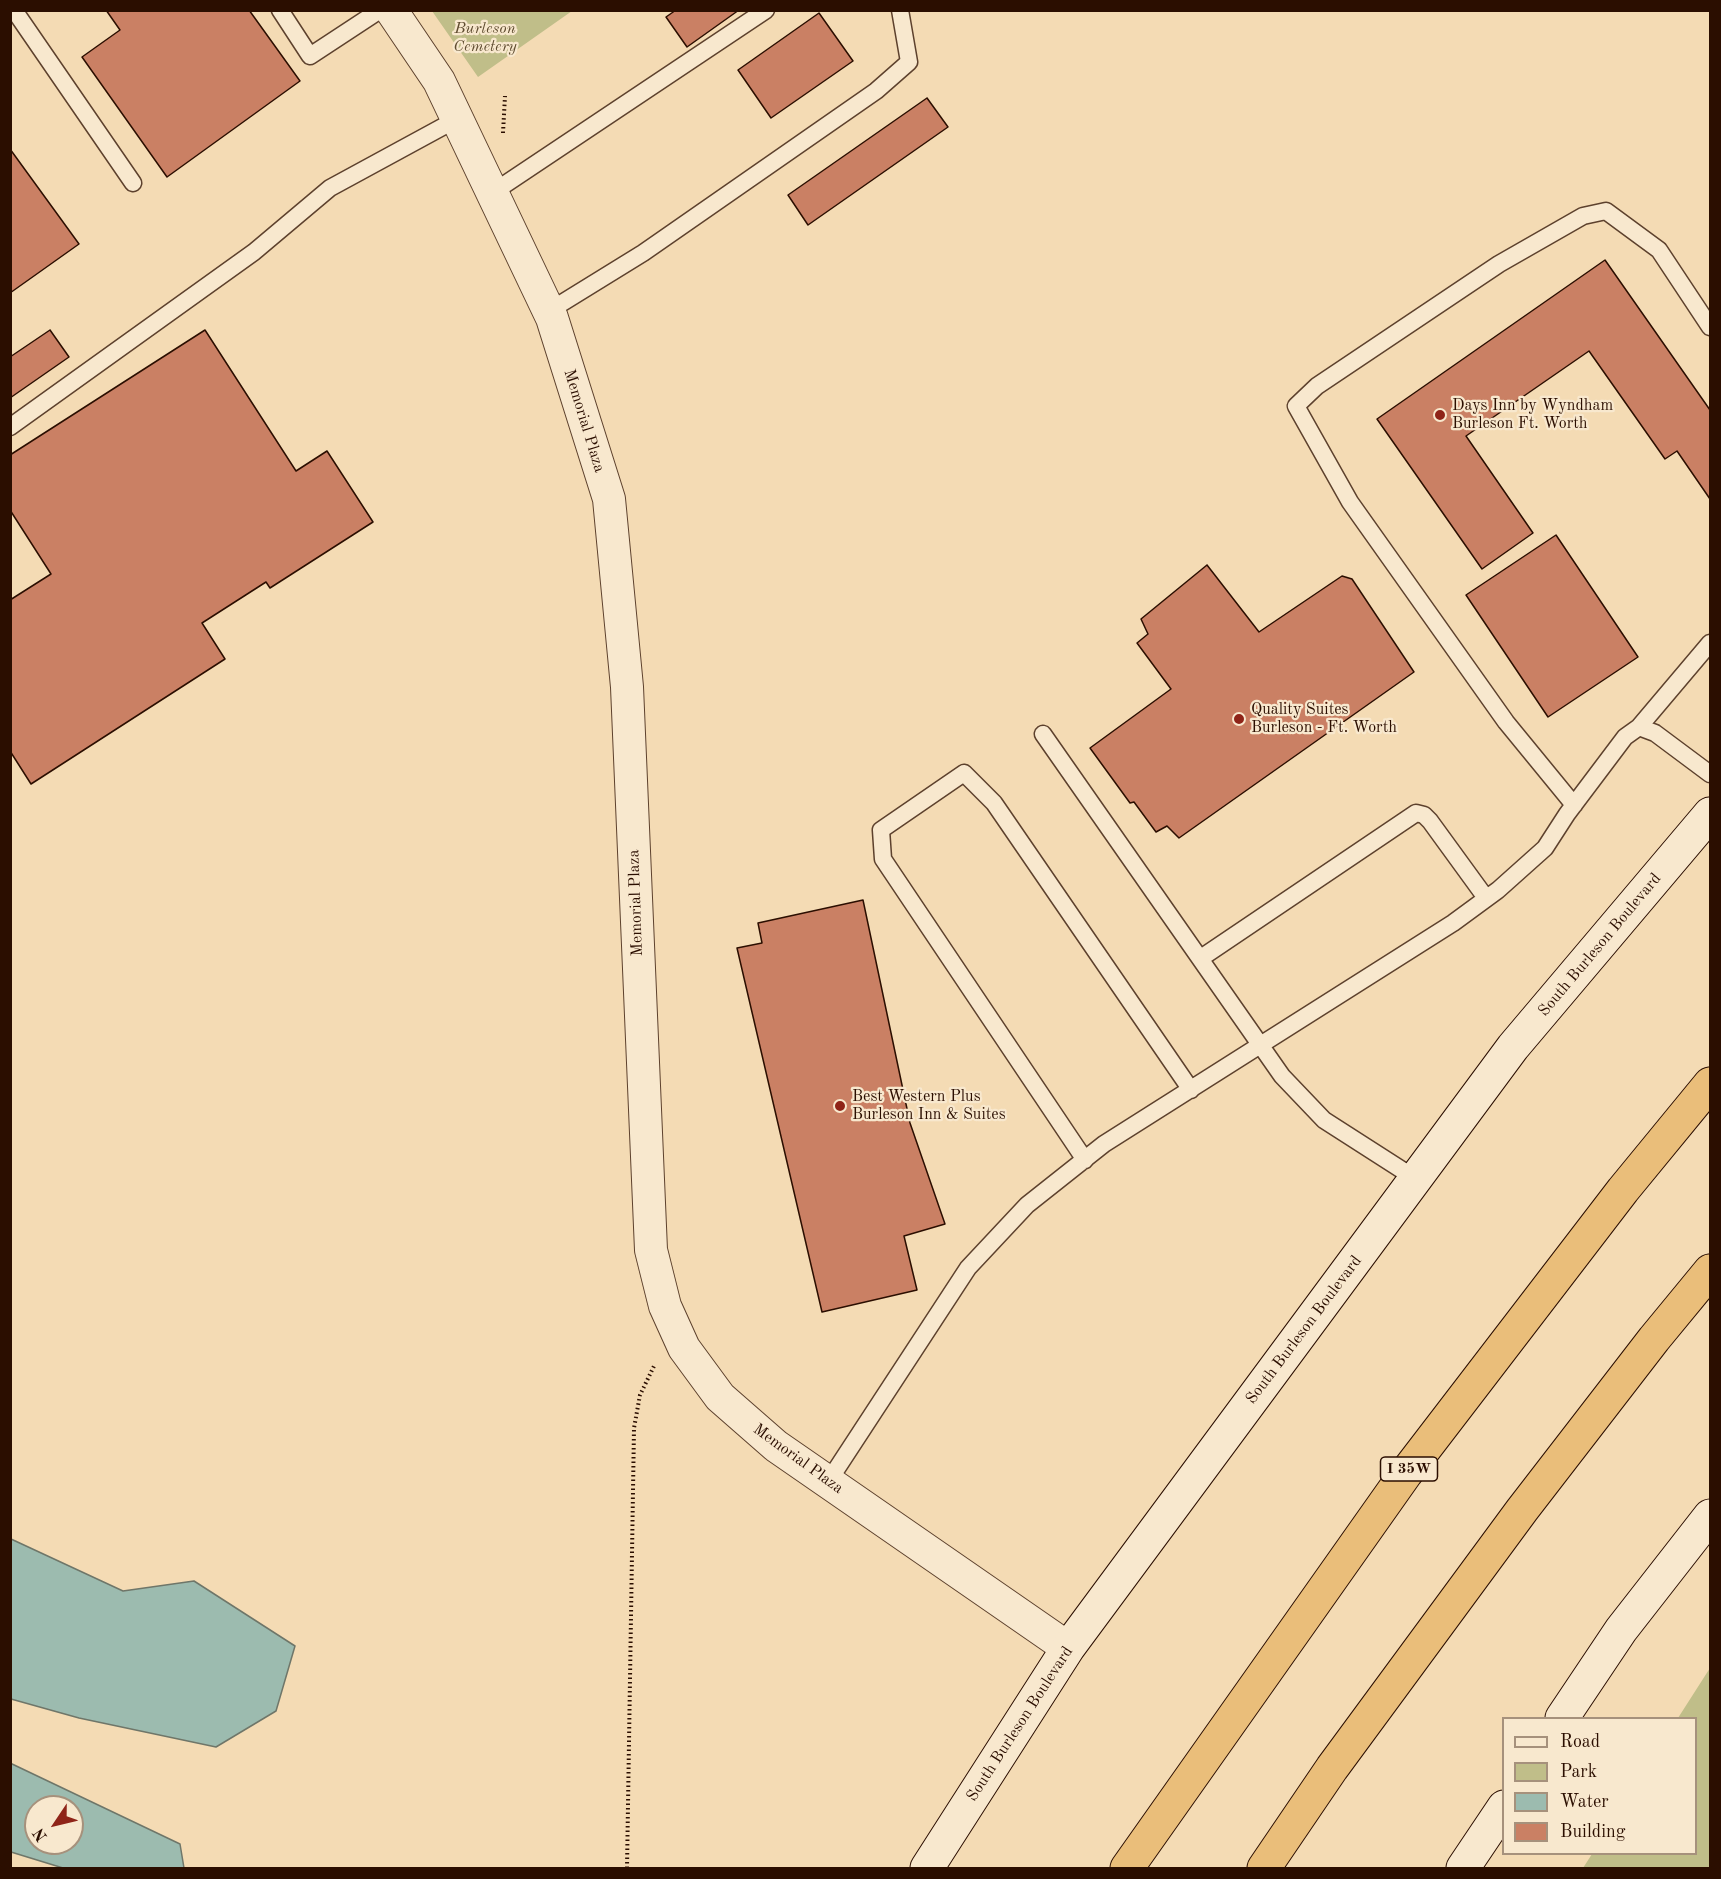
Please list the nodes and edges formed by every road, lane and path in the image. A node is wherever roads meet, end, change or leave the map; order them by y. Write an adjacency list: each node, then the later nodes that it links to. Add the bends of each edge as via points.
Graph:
1 (14, 10): 8 (lane)
2 (280, 10): 3 (lane, via 310,56)
3 (380, 10)
4 (391, 10): 7 (street, Memorial Plaza, via 439,81)
5 (766, 10): 9 (lane)
6 (900, 10): 10 (lane, via 909,62 876,91 643,254)
7 (457, 119): 9 (street, Memorial Plaza); 12 (lane, via 330,188 254,252)
8 (133, 183)
9 (492, 193): 10 (street, Memorial Plaza)
10 (549, 311): 27 (street, Memorial Plaza, via 609,499 627,687 651,1250 665,1306 684,1348 720,1397 776,1446)
11 (1710, 327): 17 (lane, via 1659,250 1606,211 1583,216 1499,264 1317,386 1296,406 1350,502 1506,722)
12 (10, 427)
13 (1710, 643): 14 (lane)
14 (1639, 727): 16 (lane, via 1655,733); 17 (lane, via 1625,737)
15 (1043, 734): 20 (lane)
16 (1710, 774)
17 (1574, 805): 19 (lane, via 1545,848)
18 (1710, 813): 25 (main road, South Burleson Boulevard, via 1513,1047)
19 (1486, 898): 20 (lane, via 1430,821 1416,813); 21 (lane, via 1454,923)
20 (1201, 958): 21 (lane)
21 (1262, 1046): 23 (lane); 25 (lane, via 1282,1076 1324,1120)
22 (1710, 1084): 33 (highway, I 35W, via 1623,1190 1406,1473)
23 (1191, 1090): 24 (lane); 24 (lane, via 994,803 964,773 881,830 883,859)
24 (1085, 1160): 27 (lane, via 1027,1205 968,1268)
25 (1416, 1179): 29 (main road, South Burleson Boulevard)
26 (1710, 1271): 34 (highway, via 1522,1510 1332,1768)
27 (828, 1482): 29 (street, Memorial Plaza)
28 (1710, 1516): 30 (main road, via 1621,1630)
29 (1068, 1648): 32 (main road, South Burleson Boulevard)
30 (1563, 1717)
31 (1502, 1809): 35 (main road)
32 (927, 1869)
33 (1127, 1869)
34 (1264, 1869)
35 (1463, 1869)

